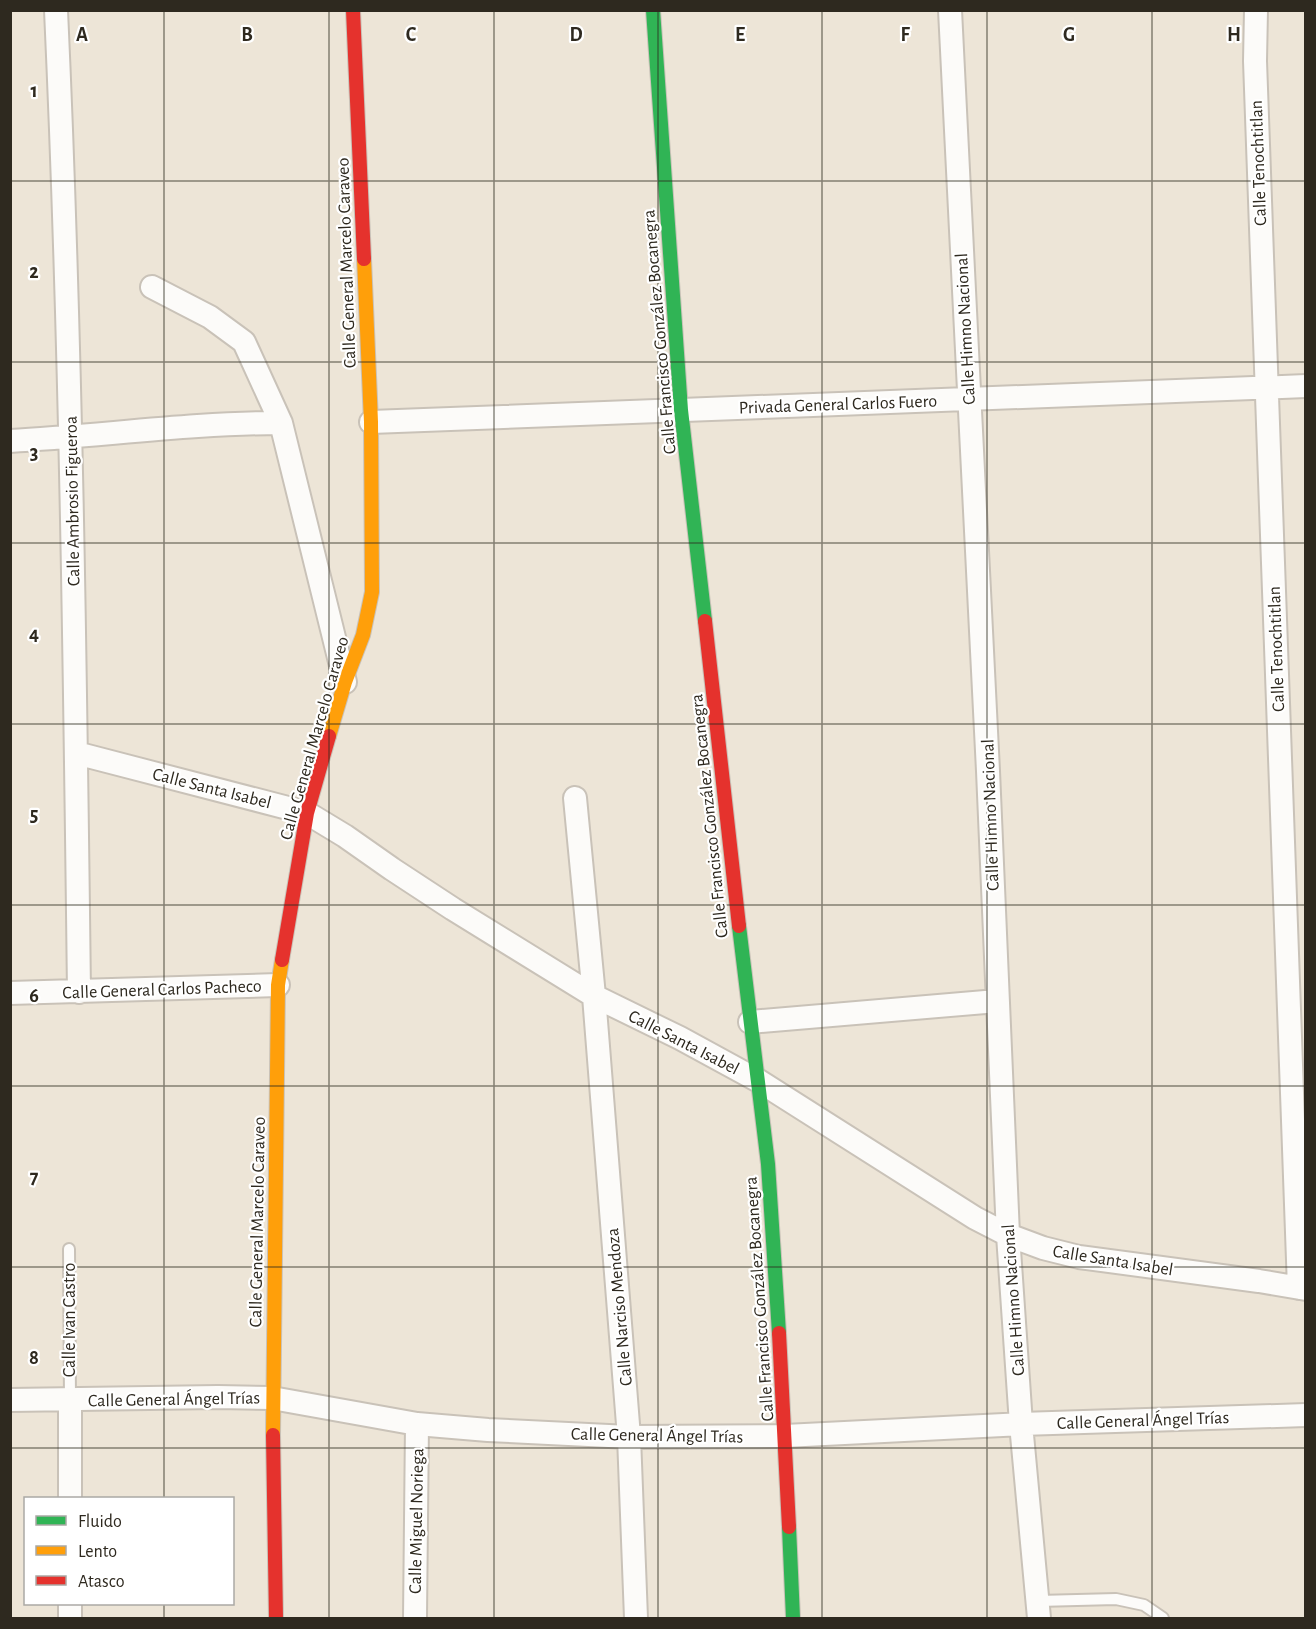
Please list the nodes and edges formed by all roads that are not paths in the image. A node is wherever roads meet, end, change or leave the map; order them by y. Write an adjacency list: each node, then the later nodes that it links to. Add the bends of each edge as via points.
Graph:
1 (56, 10): 13 (street, Calle Ambrosio Figueroa)
2 (353, 10): 11 (street, Calle General Marcelo Caraveo)
3 (653, 10): 10 (street, Calle Francisco González Bocanegra)
4 (950, 10): 9 (street, Calle Himno Nacional)
5 (1256, 10): 8 (street, Calle Tenochtitlan)
6 (152, 286): 12 (street, via 210,317 244,342)
7 (1305, 386): 8 (street, Privada General Carlos Fuero)
8 (1266, 387): 9 (street, Privada General Carlos Fuero); 28 (street, Calle Tenochtitlan)
9 (969, 399): 10 (street, Privada General Carlos Fuero); 23 (street, Calle Himno Nacional)
10 (681, 410): 11 (street, Privada General Carlos Fuero); 24 (street, Calle Francisco González Bocanegra)
11 (371, 422): 15 (street, Calle General Marcelo Caraveo, via 372,592 363,635)
12 (281, 423): 13 (street); 15 (street)
13 (72, 438): 14 (street); 16 (street, Calle Ambrosio Figueroa)
14 (10, 441)
15 (345, 682): 18 (street, Calle General Marcelo Caraveo)
16 (76, 753): 18 (street, Calle Santa Isabel); 20 (street, Calle Ambrosio Figueroa)
17 (574, 798): 22 (street, Calle Narciso Mendoza)
18 (307, 813): 19 (street, Calle General Marcelo Caraveo); 22 (street, Calle Santa Isabel)
19 (278, 985): 20 (street, Calle General Carlos Pacheco); 29 (street, Calle General Marcelo Caraveo)
20 (79, 992): 21 (street, Calle General Carlos Pacheco)
21 (10, 993)
22 (594, 996): 25 (street, Calle Santa Isabel); 36 (street, Calle Narciso Mendoza)
23 (998, 1001): 24 (street); 26 (street, Calle Himno Nacional)
24 (750, 1022): 25 (street, Calle Francisco González Bocanegra)
25 (759, 1081): 26 (street, Calle Santa Isabel); 35 (street, Calle Francisco González Bocanegra)
26 (1008, 1235): 28 (street, Calle Santa Isabel, via 1079,1257); 34 (street, Calle Himno Nacional)
27 (69, 1249): 30 (lane, Calle Ivan Castro)
28 (1302, 1288)
29 (272, 1398): 30 (street, Calle General Ángel Trías); 33 (street, Calle General Ángel Trías); 39 (street, Calle General Marcelo Caraveo)
30 (70, 1400): 31 (street, Calle General Ángel Trías); 37 (street, Calle Ivan Castro)
31 (10, 1401)
32 (1305, 1416): 34 (street, Calle General Ángel Trías)
33 (417, 1424): 36 (street, Calle General Ángel Trías); 40 (street, Calle Miguel Noriega)
34 (1021, 1424): 35 (street, Calle General Ángel Trías); 38 (street, Calle Himno Nacional)
35 (785, 1436): 36 (street, Calle General Ángel Trías); 42 (street, Calle Francisco González Bocanegra)
36 (629, 1437): 41 (street, Calle Narciso Mendoza)
37 (70, 1497)
38 (1039, 1610): 43 (lane, via 1116,1599 1144,1605)
39 (276, 1618)
40 (415, 1618)
41 (636, 1618)
42 (793, 1618)
43 (1163, 1618)

